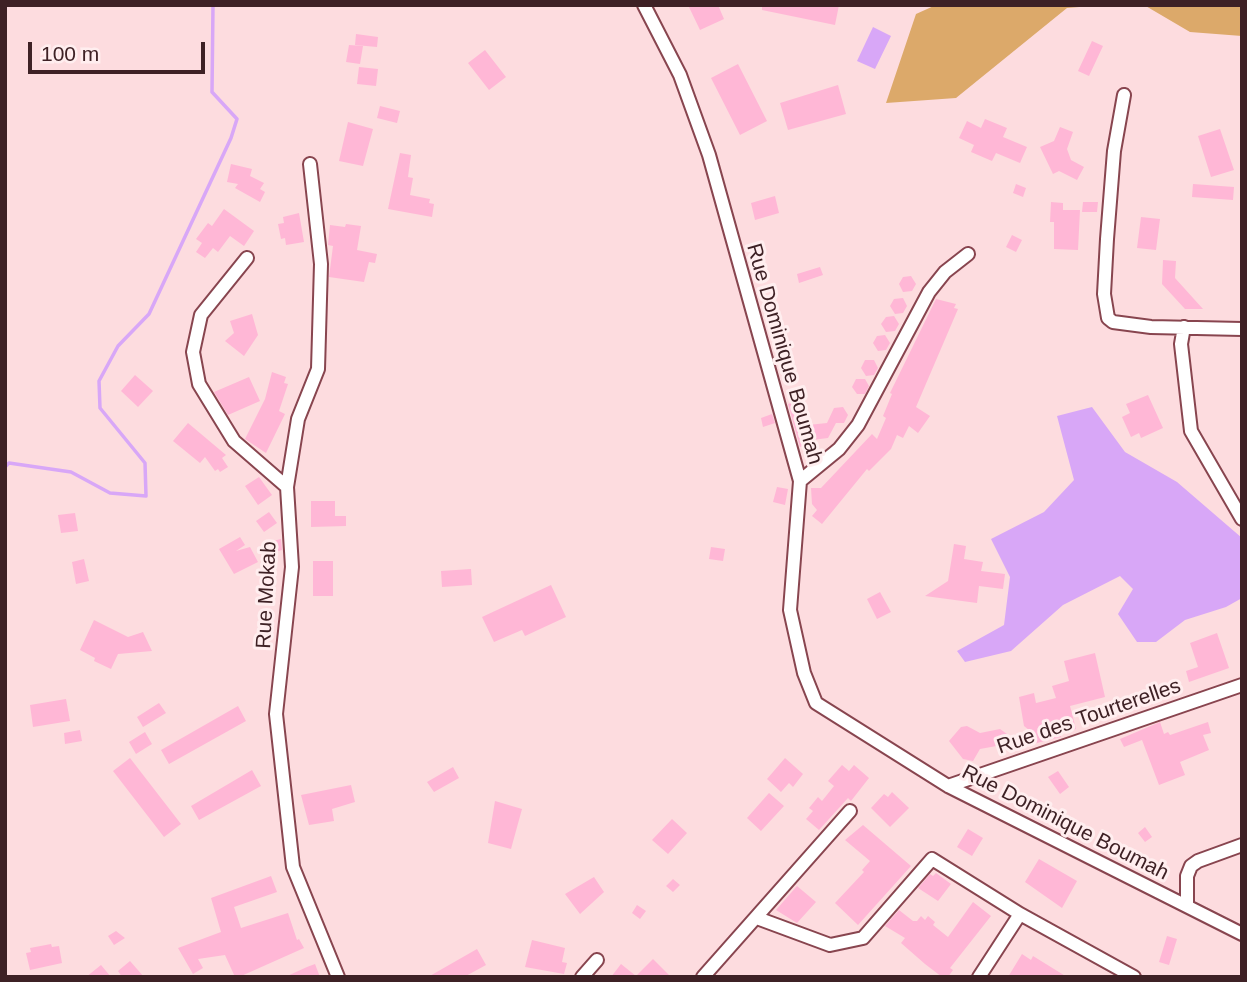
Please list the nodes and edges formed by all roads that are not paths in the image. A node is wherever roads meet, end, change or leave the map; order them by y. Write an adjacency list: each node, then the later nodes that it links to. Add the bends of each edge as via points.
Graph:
1 (644, 5): 8 (street, Rue Dominique Boumah, via 680,75 709,155)
2 (1124, 96): 6 (street, via 1113,163 1105,312 1113,322)
3 (310, 164): 9 (street, Rue Mokab, via 321,264 318,369 298,419)
4 (968, 254): 8 (street, via 929,292 858,425 839,449)
5 (247, 258): 9 (street, via 201,315 193,352 199,384 234,441)
6 (1184, 327): 7 (street); 10 (street, via 1181,344 1191,431)
7 (1242, 329)
8 (800, 481): 13 (street, Rue Dominique Boumah, via 790,610 816,703)
9 (287, 487): 21 (street, Rue Mokab, via 292,567 276,714 293,867)
10 (1236, 501): 11 (street)
11 (1242, 519)
12 (1242, 685): 13 (street, Rue des Tourterelles)
13 (948, 786): 16 (street, Rue Dominique Boumah)
14 (850, 811): 18 (street)
15 (1242, 845): 16 (street, via 1191,866)
16 (1186, 905): 19 (street, Rue Dominique Boumah)
17 (1020, 914): 18 (street, via 932,859 863,938 830,946); 24 (street); 25 (street)
18 (757, 918): 23 (street)
19 (1242, 934)
20 (597, 960): 22 (street)
21 (338, 977)
22 (582, 977)
23 (703, 977)
24 (979, 977)
25 (1134, 977)

